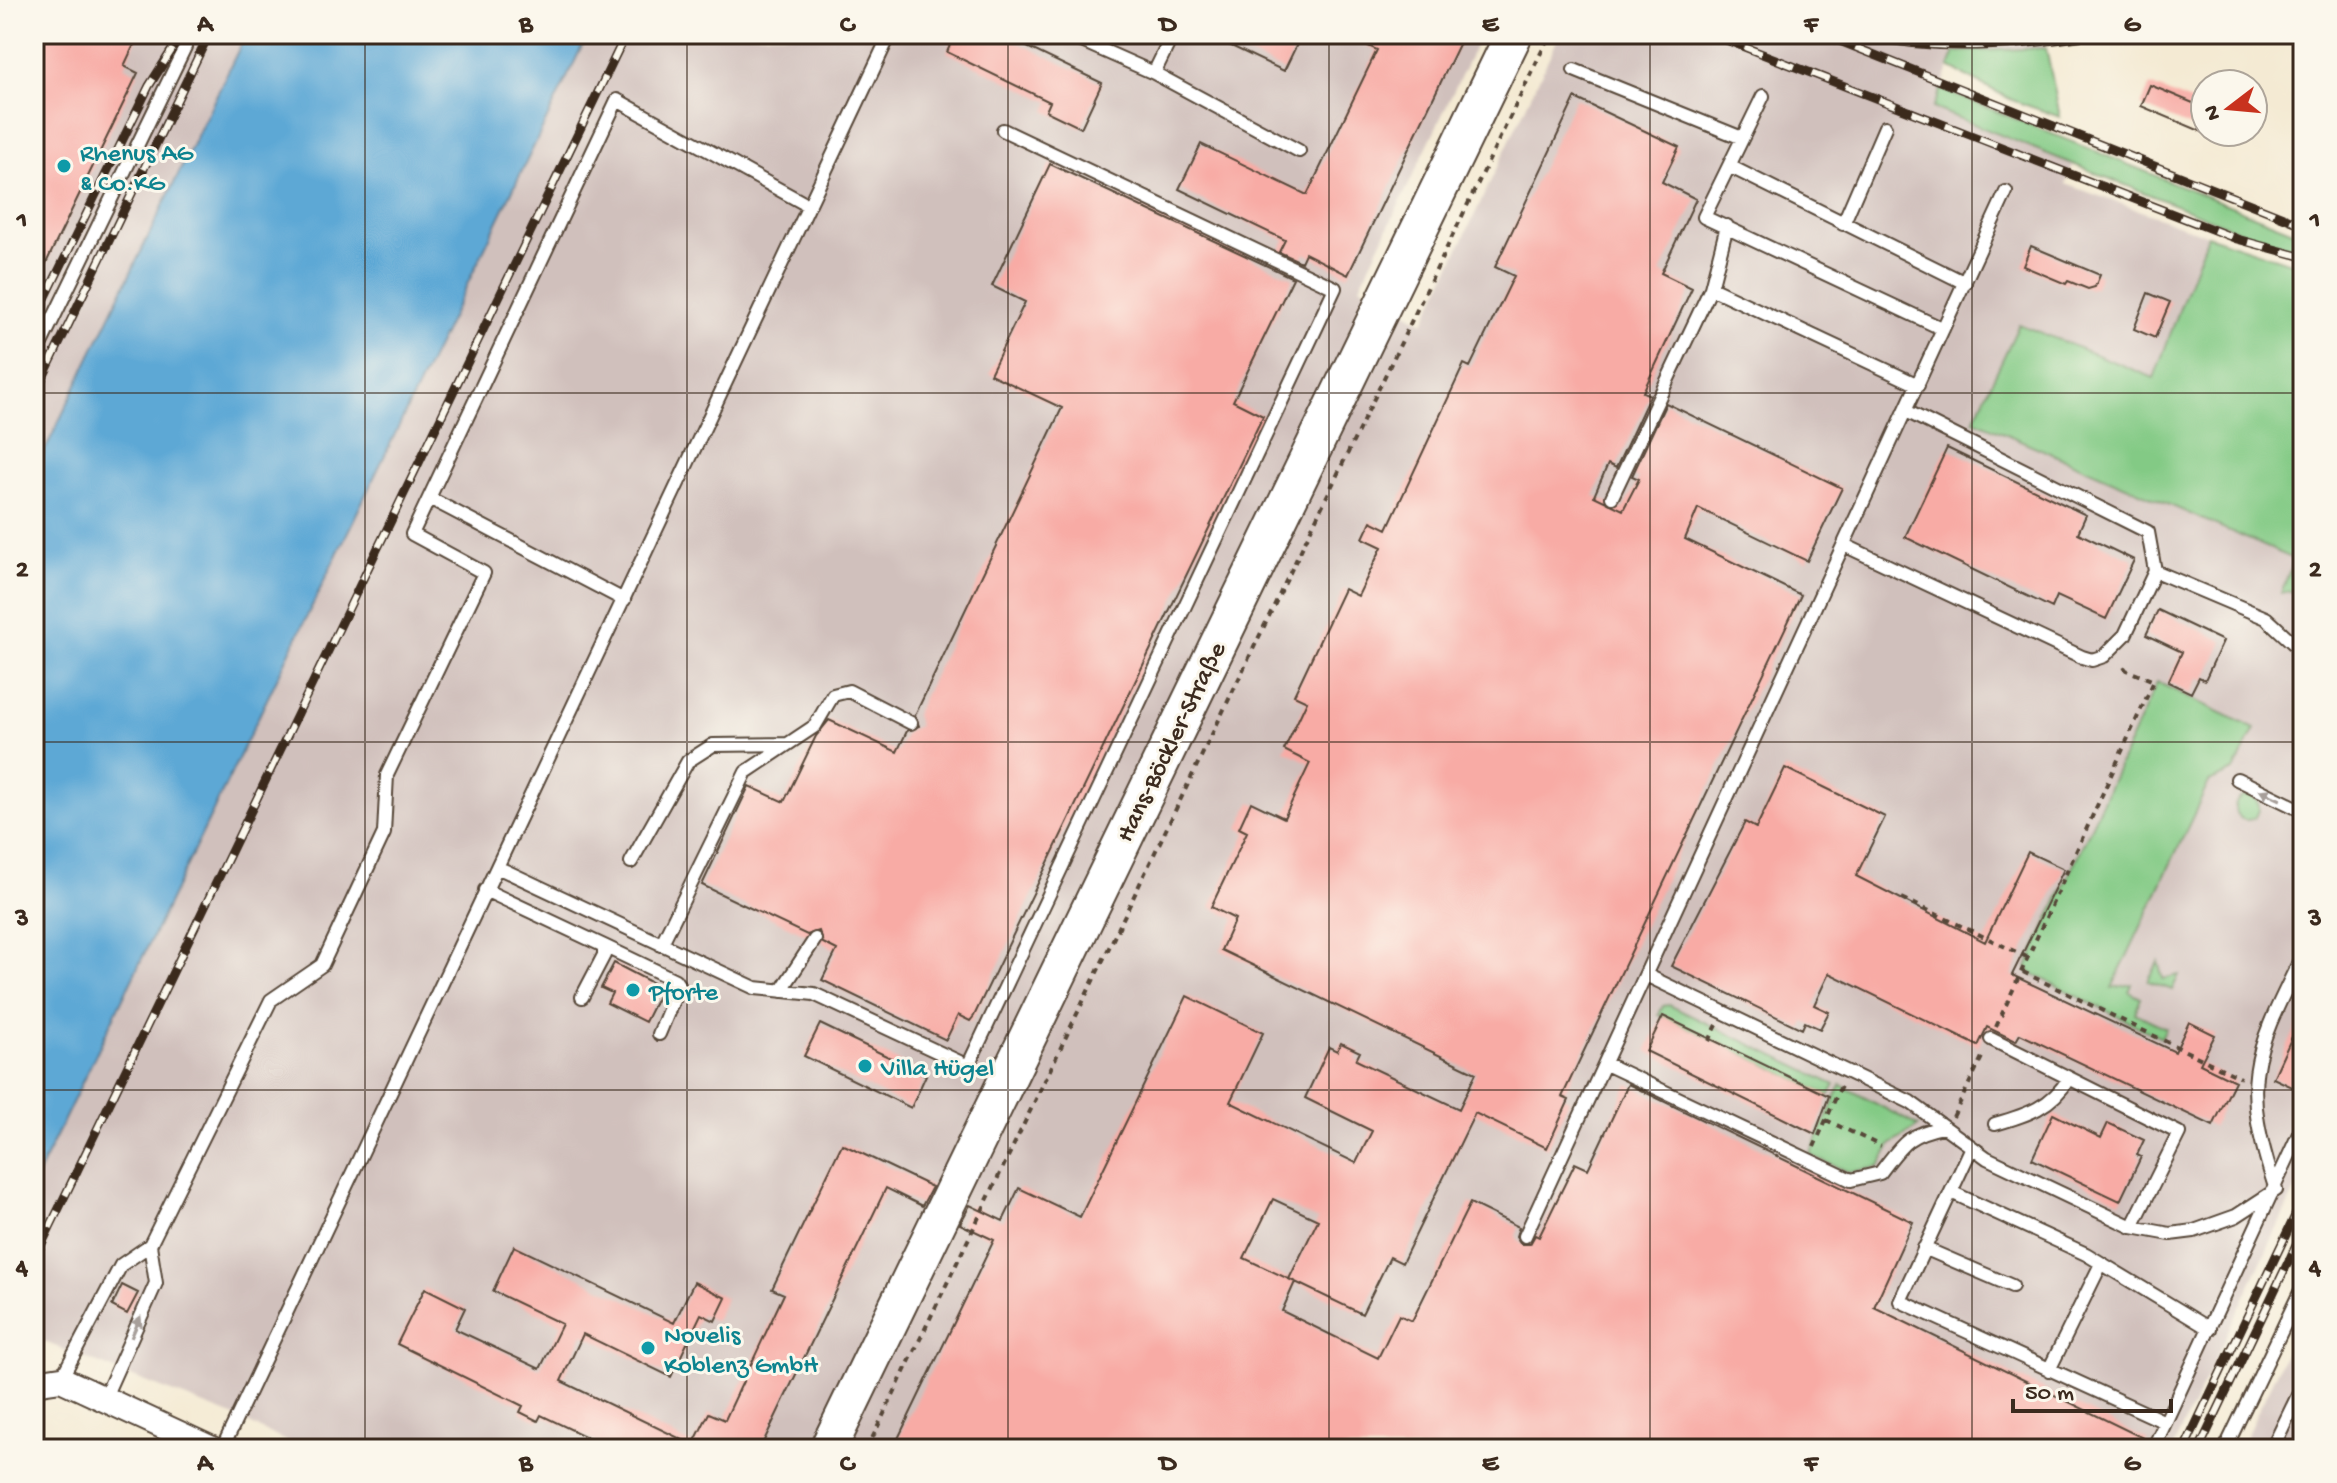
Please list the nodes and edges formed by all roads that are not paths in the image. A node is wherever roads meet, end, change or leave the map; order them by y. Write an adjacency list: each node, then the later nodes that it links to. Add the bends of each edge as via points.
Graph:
1 (179, 34): 21 (lane, via 185,47)
2 (890, 34): 15 (lane)
3 (1066, 34): 7 (lane)
4 (1173, 34): 7 (lane)
5 (1514, 34): 70 (main road, Hans-Böckler-Straße)
6 (1574, 70): 11 (lane)
7 (1154, 73): 12 (lane)
8 (1763, 96): 11 (lane)
9 (1885, 127): 16 (lane)
10 (1003, 130): 42 (lane, via 1335,288 968,1066 814,994)
11 (1742, 138): 13 (lane)
12 (1299, 151)
13 (1729, 166): 16 (lane); 17 (lane, via 1704,217)
14 (2006, 192): 18 (lane)
15 (809, 206): 25 (lane, via 617,100); 28 (lane)
16 (1843, 224): 18 (lane)
17 (1727, 226): 19 (lane); 20 (lane)
18 (1965, 283): 20 (lane)
19 (1711, 288): 22 (lane); 24 (lane)
20 (1943, 329): 22 (lane)
21 (34, 358)
22 (1918, 385): 23 (lane)
23 (1906, 411): 26 (lane); 27 (lane, via 2148,532)
24 (1612, 497)
25 (429, 498): 28 (lane); 56 (lane, via 412,534 484,573 387,775 384,833 322,965 271,1000)
26 (1844, 545): 27 (lane, via 2092,660 2125,635); 41 (lane)
27 (2155, 571): 29 (lane, via 2266,618)
28 (624, 600): 35 (lane)
29 (2303, 652)
30 (911, 723): 31 (lane, via 849,691 833,695 815,726)
31 (787, 744): 34 (lane, via 713,745 688,761); 38 (lane, via 746,772)
32 (2237, 779): 33 (lane, one-way to 32)
33 (2303, 811)
34 (631, 862)
35 (497, 867): 36 (lane); 38 (lane)
36 (485, 890): 39 (lane); 69 (lane)
37 (815, 939): 42 (lane)
38 (661, 945): 42 (lane, via 755,988)
39 (604, 946): 43 (lane); 44 (lane, via 679,986)
40 (2303, 954): 52 (lane, via 2266,1030 2254,1084 2257,1133)
41 (1646, 975): 46 (lane); 50 (lane, via 1910,1102)
42 (781, 991)
43 (582, 997)
44 (659, 1034)
45 (1991, 1039): 47 (lane)
46 (1606, 1064): 50 (lane, via 1851,1180 1880,1173 1913,1136); 55 (lane)
47 (2069, 1078): 48 (lane, via 2046,1105); 54 (lane, via 2179,1133)
48 (1995, 1124)
49 (2303, 1125): 52 (lane)
50 (1943, 1127): 51 (lane)
51 (1971, 1149): 53 (lane); 54 (lane)
52 (2276, 1190): 54 (lane, via 2236,1216 2194,1231 2170,1234); 61 (lane)
53 (1951, 1192): 57 (lane); 58 (lane)
54 (2132, 1227)
55 (1525, 1236)
56 (150, 1245): 63 (lane, via 121,1265); 66 (lane, one-way to 56, via 156,1283)
57 (1924, 1248): 59 (lane); 62 (lane, via 1900,1301)
58 (2101, 1264): 61 (lane); 62 (lane)
59 (2012, 1286)
60 (2303, 1286): 72 (lane)
61 (2210, 1329): 67 (lane)
62 (2049, 1370): 67 (lane)
63 (61, 1379): 64 (street); 66 (street)
64 (34, 1383)
65 (2303, 1385): 73 (lane)
66 (104, 1399): 68 (street)
67 (2165, 1422): 71 (lane)
68 (212, 1449)
69 (222, 1449)
70 (828, 1449)
71 (2153, 1449)
72 (2225, 1449)
73 (2272, 1449)

